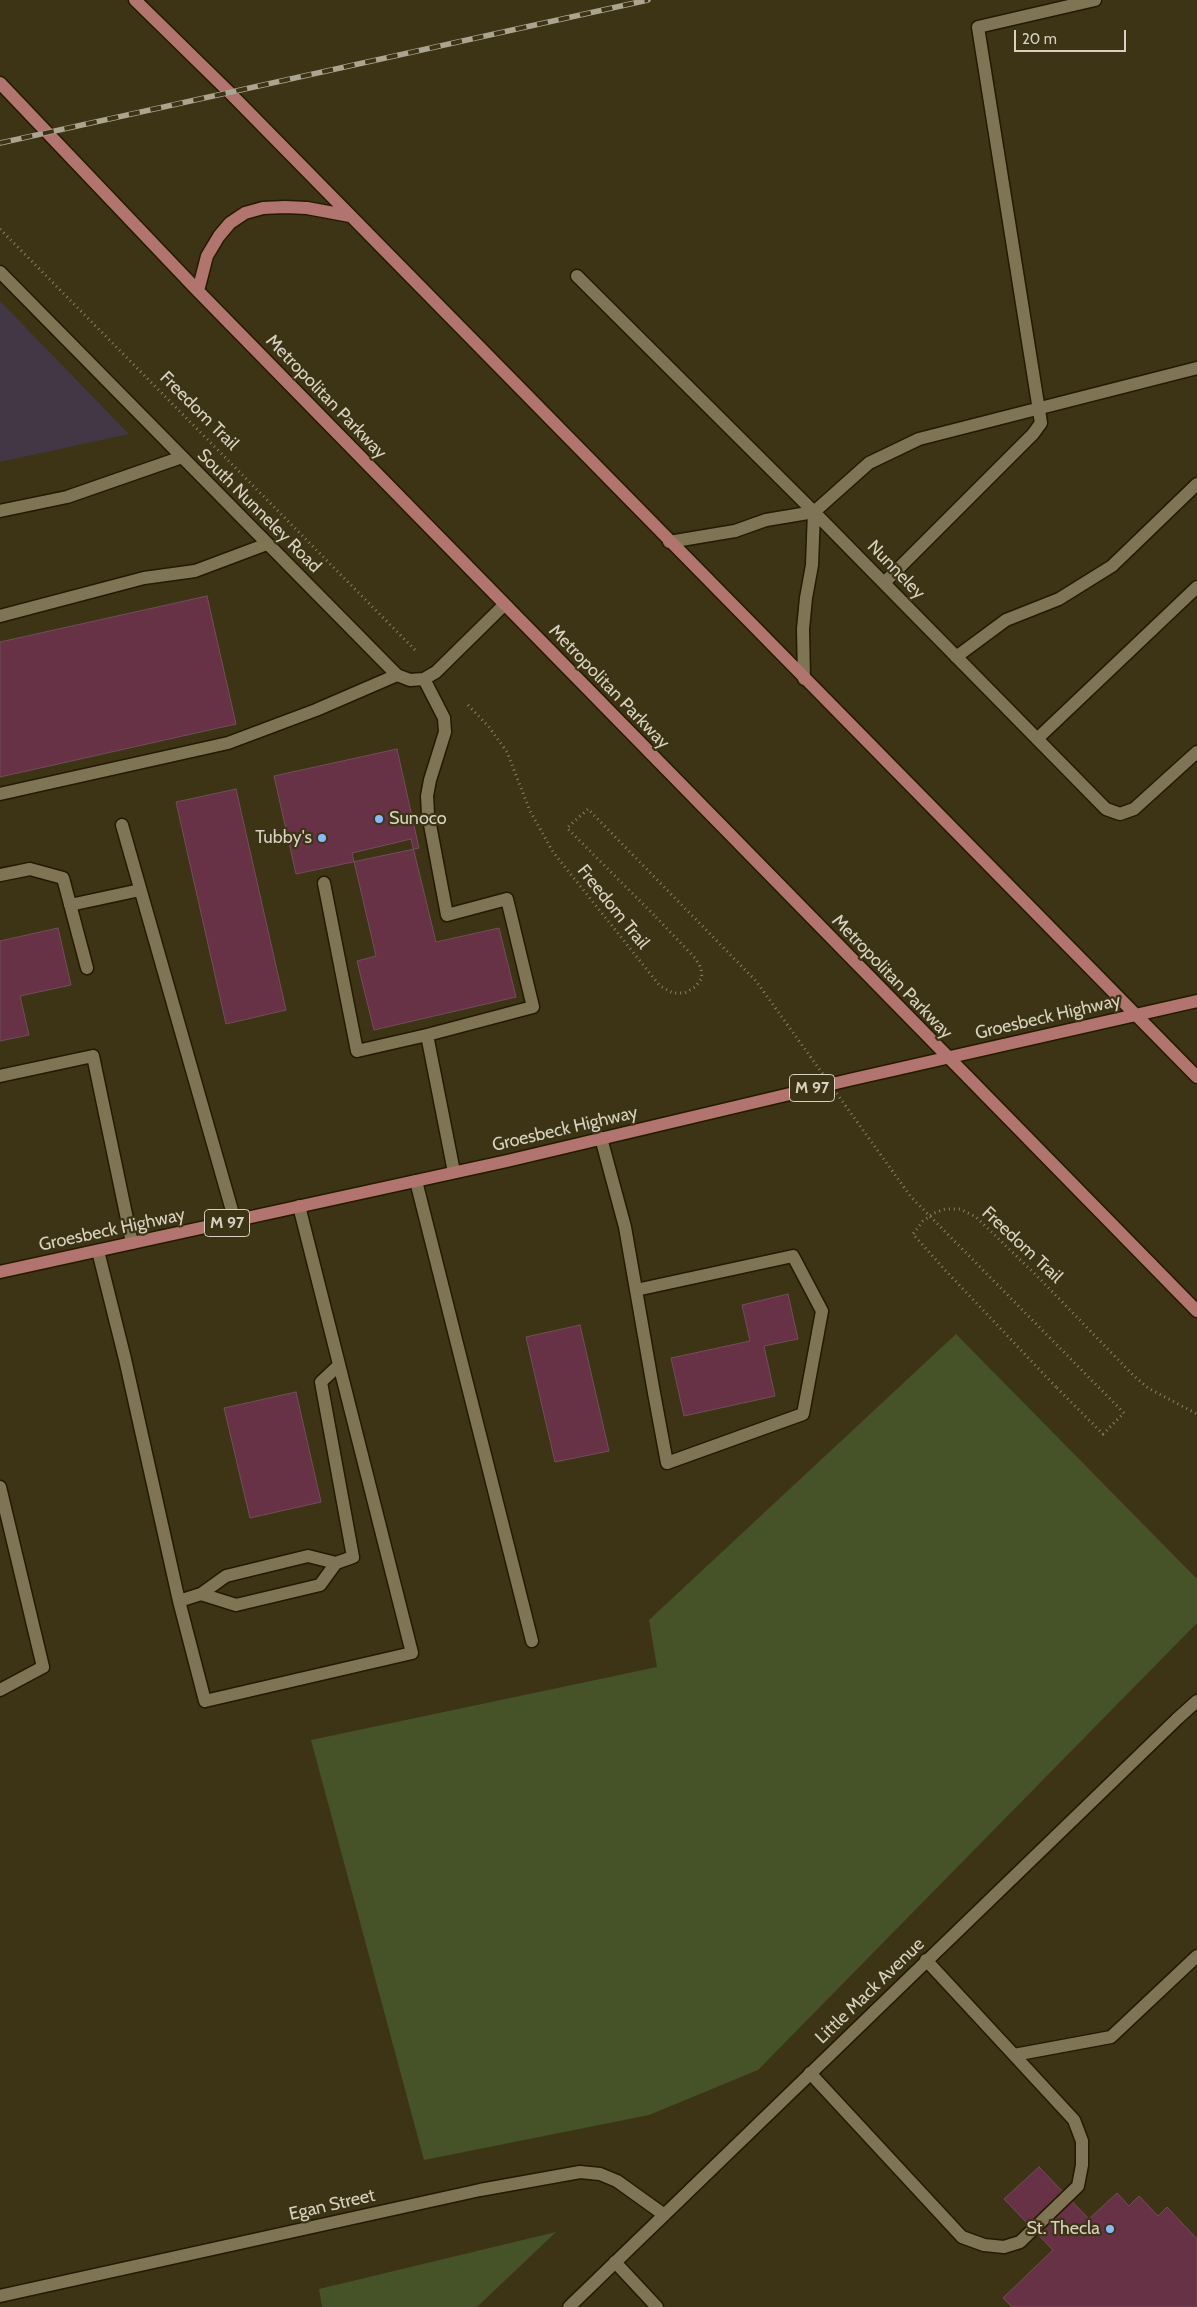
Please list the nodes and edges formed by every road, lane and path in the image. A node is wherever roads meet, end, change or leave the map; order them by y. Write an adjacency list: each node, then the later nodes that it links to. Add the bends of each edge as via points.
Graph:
1 (135, 0): 4 (main road)
2 (1094, 0): 10 (street, via 978,27)
3 (0, 83): 8 (main road, Metropolitan Parkway)
4 (350, 216): 8 (main road, via 285,207 263,208 245,214 218,236 207,256); 15 (main road)
5 (0, 229): 20 (path, Freedom Trail)
6 (0, 272): 11 (street, South Nunneley Road)
7 (577, 276): 14 (street, Nunneley)
8 (198, 290): 19 (main road, Metropolitan Parkway)
9 (1197, 368): 10 (street)
10 (1037, 409): 14 (street, via 919,439 870,463); 17 (street, via 1041,423 1033,434)
11 (182, 458): 13 (street, via 67,497); 16 (street, South Nunneley Road)
12 (1197, 484): 22 (street, via 1112,566 1059,599 1006,620)
13 (0, 511)
14 (814, 512): 15 (street, via 766,520 735,531); 17 (street, Nunneley); 24 (street, via 812,565 803,629)
15 (669, 542): 24 (main road)
16 (267, 544): 21 (street, via 195,571 144,578); 23 (street, South Nunneley Road)
17 (884, 583): 22 (street, Nunneley)
18 (1197, 587): 27 (street)
19 (504, 605): 25 (street); 39 (main road, Metropolitan Parkway)
20 (379, 612)
21 (0, 616)
22 (956, 657): 27 (street, Nunneley)
23 (397, 675): 25 (street, via 410,680); 29 (street, via 228,743)
24 (804, 679): 37 (main road)
25 (424, 680): 38 (street, via 444,718 445,732 427,796 447,915 507,899 533,1007)
26 (489, 727): 53 (path, Freedom Trail, bridge, via 507,752 530,811 553,852 660,986 673,993 685,993 695,988 702,978 701,968 654,915 567,828 588,809 756,981 911,1197 1124,1413 1103,1434 913,1234 923,1221 934,1213 945,1209 960,1210 976,1217 1133,1375 1148,1388)
27 (1037, 739): 28 (street, Nunneley, via 1106,809 1120,814 1134,809)
28 (1197, 752)
29 (0, 794)
30 (122, 825): 33 (street)
31 (0, 875): 34 (street, via 30,869 63,878)
32 (324, 883): 38 (street, via 357,1051)
33 (140, 890): 34 (street); 46 (street)
34 (70, 905): 35 (street)
35 (87, 968)
36 (1197, 1002): 37 (main road, M 97)
37 (1137, 1015): 39 (main road, Groesbeck Highway / M 97); 41 (main road)
38 (427, 1035): 43 (street)
39 (947, 1058): 42 (main road, Groesbeck Highway / M 97); 51 (main road, Metropolitan Parkway)
40 (0, 1076): 47 (street, via 93,1056)
41 (1197, 1078)
42 (601, 1138): 43 (main road, Groesbeck Highway / M 97); 50 (street, via 625,1227)
43 (454, 1172): 44 (main road, Groesbeck Highway / M 97)
44 (416, 1181): 45 (main road, Groesbeck Highway / M 97); 58 (street)
45 (299, 1206): 46 (main road, Groesbeck Highway / M 97); 52 (street)
46 (235, 1221): 47 (main road, Groesbeck Highway / M 97)
47 (132, 1243): 48 (main road, Groesbeck Highway / M 97)
48 (98, 1250): 49 (main road, Groesbeck Highway / M 97); 57 (street)
49 (0, 1272)
50 (636, 1290): 50 (street, via 667,1463 804,1414 822,1311 793,1256)
51 (1197, 1312)
52 (340, 1365): 55 (street, via 321,1382 353,1558); 57 (street, via 412,1653 205,1701)
53 (1197, 1414)
54 (0, 1487): 59 (street, via 43,1667)
55 (336, 1563): 56 (street, via 308,1556 226,1576); 56 (street, via 320,1585 236,1605)
56 (201, 1594): 57 (street)
57 (179, 1601)
58 (532, 1641)
59 (0, 1690)
60 (1197, 1702): 62 (street, Little Mack Avenue)
61 (1197, 1956): 63 (street, via 1112,2037)
62 (926, 1960): 63 (street); 64 (street, Little Mack Avenue)
63 (1014, 2055): 64 (street, via 1074,2120 1082,2140 1082,2165 1078,2186 1020,2242 1004,2247 984,2245 962,2237)
64 (810, 2073): 65 (street, Little Mack Avenue)
65 (663, 2214): 66 (street, Little Mack Avenue); 67 (street, Egan Street, via 617,2181 600,2174 580,2172 480,2190)
66 (615, 2262): 68 (street, Little Mack Avenue); 69 (street)
67 (0, 2296)
68 (569, 2307)
69 (657, 2307)

